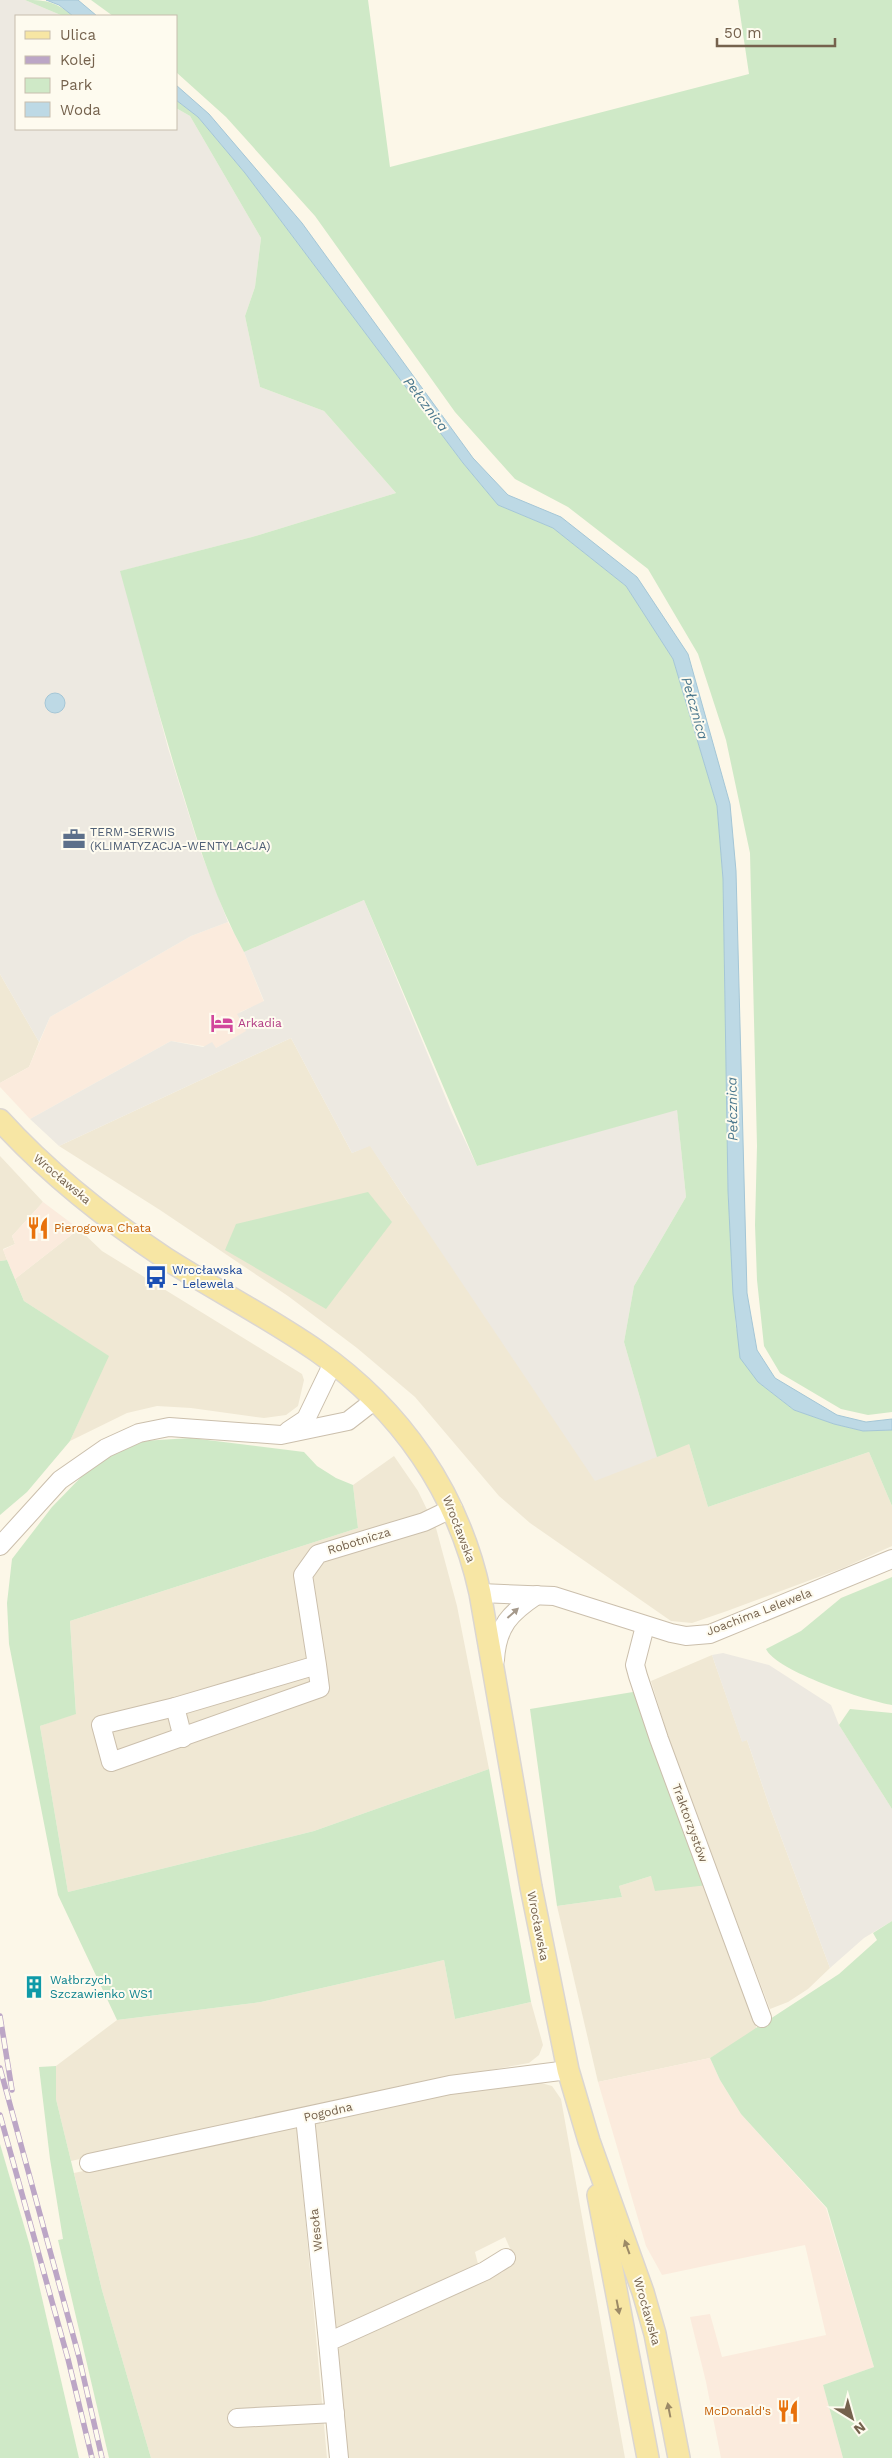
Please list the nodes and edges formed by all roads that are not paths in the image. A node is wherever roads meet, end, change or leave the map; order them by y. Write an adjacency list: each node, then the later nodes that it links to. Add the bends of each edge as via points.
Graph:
1 (0, 1120): 2 (main road, Wrocławska, via 48,1169 122,1228)
2 (334, 1363): 3 (main road, Wrocławska); 4 (street)
3 (375, 1400): 5 (street, via 348,1421); 7 (main road, Wrocławska, via 428,1464)
4 (315, 1403): 5 (street, via 319,1415); 6 (street, via 306,1419)
5 (330, 1425): 6 (street)
6 (281, 1435): 8 (street, via 169,1427 139,1432 106,1448 60,1480)
7 (453, 1508): 10 (main road, Wrocławska); 13 (street, Robotnicza, via 424,1522 318,1554 303,1575)
8 (0, 1546)
9 (892, 1559): 12 (street, Joachima Lelewela, via 710,1634 686,1636)
10 (480, 1593): 11 (street, Joachima Lelewela); 14 (main road, Wrocławska)
11 (537, 1595): 12 (street, Joachima Lelewela, via 590,1606); 14 (street, one-way to 11, via 495,1652 506,1619)
12 (645, 1626): 19 (street, Traktorzystów, via 636,1665 638,1676)
13 (317, 1665): 15 (street, Robotnicza); 17 (street, Robotnicza, via 320,1688)
14 (494, 1672): 20 (main road, Wrocławska, via 531,1888)
15 (241, 1689): 16 (street, Robotnicza); 17 (street)
16 (175, 1708): 18 (street); 18 (street, Robotnicza, via 101,1725 111,1762)
17 (248, 1714): 18 (street, Robotnicza)
18 (184, 1738)
19 (762, 2018)
20 (568, 2070): 21 (street, Pogodna, via 450,2085); 22 (main road, Wrocławska)
21 (305, 2117): 23 (street, Pogodna); 25 (street, Wesoła)
22 (589, 2141): 29 (main road, Wrocławska, one-way to 29); 30 (main road, Wrocławska, one-way to 22, via 655,2334)
23 (89, 2164)
24 (506, 2258): 25 (street, via 485,2271)
25 (328, 2342): 26 (street, Wesoła)
26 (335, 2413): 27 (street); 28 (street, Wesoła)
27 (237, 2418)
28 (339, 2458)
29 (648, 2458)
30 (679, 2458)

